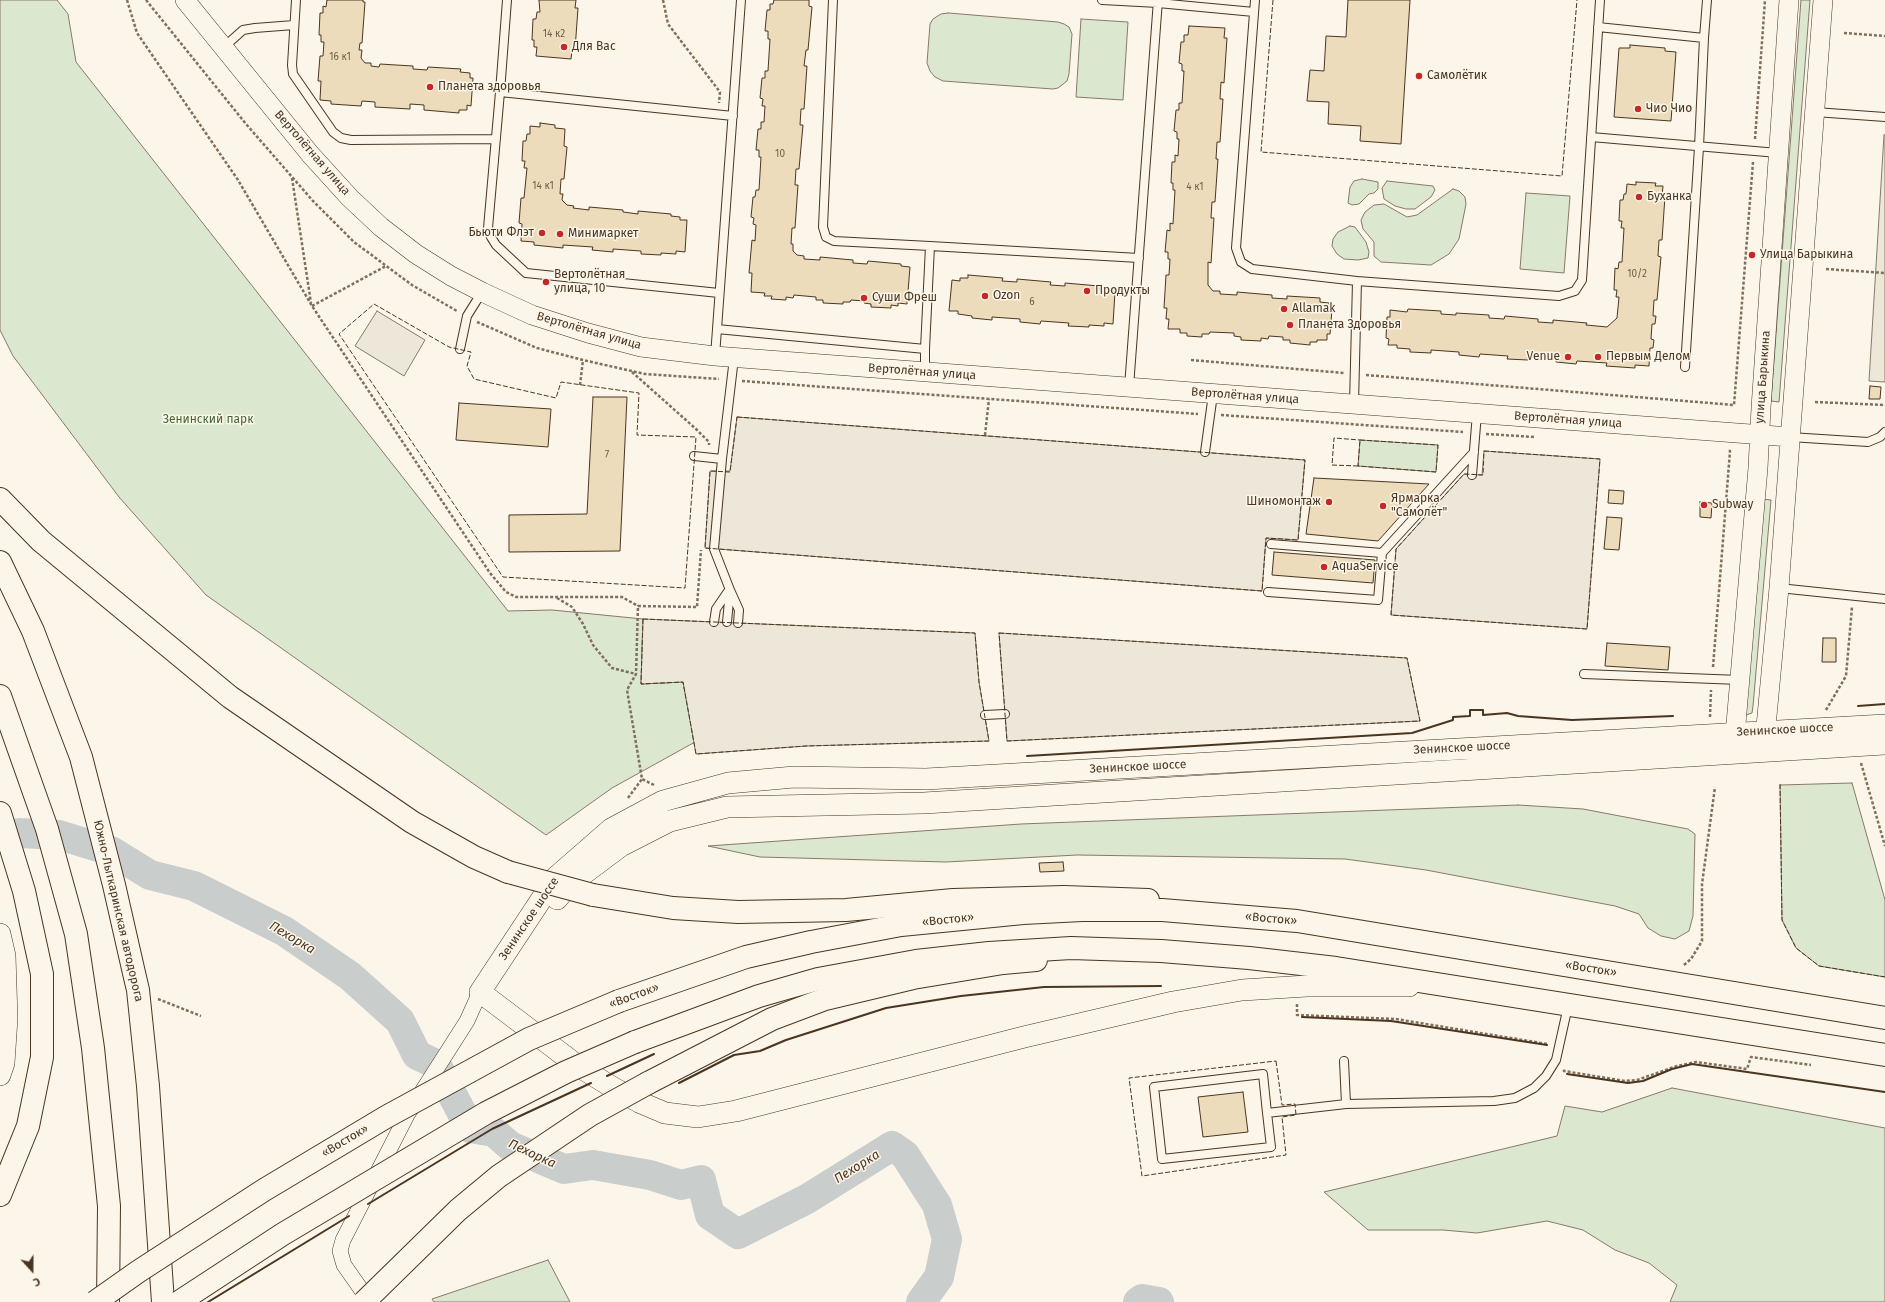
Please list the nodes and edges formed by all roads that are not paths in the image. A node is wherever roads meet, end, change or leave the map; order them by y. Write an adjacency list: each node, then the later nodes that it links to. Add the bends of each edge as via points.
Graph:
1 (185, 0): 17 (street, Вертолётная улица)
2 (296, 0): 14 (lane)
3 (507, 0): 18 (lane)
4 (741, 0): 20 (lane)
5 (833, 0): 26 (lane, via 823,227 826,236 834,241)
6 (1102, 0): 12 (lane)
7 (1255, 0): 13 (lane)
8 (1600, 0): 15 (lane)
9 (1707, 0): 16 (lane)
10 (1789, 0): 25 (street, улица Барыкина)
11 (1823, 0): 19 (street)
12 (1158, 2): 13 (lane); 27 (lane)
13 (1254, 12): 28 (lane, via 1236,248 1241,262 1252,269)
14 (294, 25): 17 (lane, via 243,30); 23 (lane, via 293,74 333,132 341,138)
15 (1598, 27): 16 (lane); 22 (lane)
16 (1704, 38): 24 (lane)
17 (224, 47): 29 (street, Вертолётная улица, via 310,154 350,198 416,254)
18 (500, 92): 20 (lane); 23 (lane)
19 (1815, 112): 21 (lane); 44 (street)
20 (733, 116): 30 (lane)
21 (1885, 117)
22 (1591, 137): 24 (lane); 28 (lane, via 1582,280 1575,291 1560,296)
23 (496, 139): 30 (lane, via 488,228 496,245 526,273)
24 (1699, 147): 25 (lane); 36 (lane)
25 (1778, 153): 43 (street, улица Барыкина)
26 (930, 246): 27 (lane); 33 (lane)
27 (1139, 258): 38 (lane)
28 (1356, 281): 40 (lane)
29 (482, 292): 32 (lane, via 467,316); 34 (street, Вертолётная улица, via 532,315 588,333 641,347)
30 (719, 293): 31 (lane)
31 (717, 329): 33 (lane); 34 (lane)
32 (460, 349)
33 (926, 349): 37 (lane)
34 (714, 356): 35 (street, Вертолётная улица)
35 (734, 358): 37 (street, Вертолётная улица); 48 (lane)
36 (1685, 367)
37 (924, 372): 38 (street, Вертолётная улица)
38 (1129, 387): 39 (street, Вертолётная улица)
39 (1213, 394): 40 (street, Вертолётная улица); 45 (lane)
40 (1354, 404): 41 (street, Вертолётная улица)
41 (1477, 413): 43 (street, Вертолётная улица); 46 (lane)
42 (1885, 432): 44 (lane, via 1868,442)
43 (1759, 434): 44 (street, Вертолётная улица); 62 (street, улица Барыкина)
44 (1790, 437): 54 (street)
45 (1205, 452)
46 (1474, 452): 49 (lane); 52 (lane)
47 (694, 456): 48 (lane)
48 (722, 458): 55 (lane, via 714,549)
49 (1472, 475)
50 (0, 499): 72 (main road, bridge, via 41,541 230,697 412,822 474,857 508,872 593,895 673,908 738,912 846,910 953,900 1064,897 1146,900)
51 (1271, 544): 52 (lane)
52 (1382, 553): 56 (lane, via 1378,600)
53 (0, 562): 87 (main road, Южно-Лыткаринская автодорога, via 33,631 81,757 136,981 148,1086)
54 (1779, 588): 57 (lane); 68 (street)
55 (730, 590): 58 (lane, via 716,609); 59 (lane); 60 (lane, via 739,610)
56 (1268, 592)
57 (1885, 599)
58 (714, 622)
59 (727, 622)
60 (738, 623)
61 (1584, 674): 62 (lane)
62 (1740, 680): 67 (street, улица Барыкина)
63 (0, 696): 86 (main road, via 47,829 76,934 93,1048 108,1206)
64 (1005, 714): 65 (lane)
65 (985, 715)
66 (1885, 725): 68 (main road, Зенинское шоссе)
67 (1735, 732): 68 (main road, Зенинское шоссе); 70 (street, улица Барыкина); 76 (main road, Зенинское шоссе, via 926,779 794,777 728,783 663,801 611,829 556,877)
68 (1765, 741): 69 (main road, Зенинское шоссе); 70 (main road)
69 (1885, 744)
70 (1733, 753): 76 (main road, via 932,802 727,807 670,821 621,846 570,884)
71 (0, 813): 84 (main road, via 24,891 42,974 42,1057 28,1126)
72 (1297, 921): 78 (main road, «Восток»); 85 (main road, «Восток», bridge, via 1162,910 1023,913 901,925 746,957 618,1001 529,1039 386,1117 258,1195)
73 (0, 934): 81 (main road, via 5,956 6,1018 4,1063)
74 (1147, 951): 75 (main road, via 1249,958 1336,968); 88 (main road, bridge, via 1064,949 989,953 916,961 818,979 759,996 635,1042 566,1072 486,1113 282,1234); 89 (main road, bridge, via 1003,963 914,978 825,999 772,1019 590,1115 499,1176 458,1210)
75 (1447, 987): 76 (main road, via 1307,986 1242,990 1173,1002 736,1111 698,1117 665,1113 612,1087 578,1066); 77 (main road)
76 (480, 992): 90 (street, bridge, via 461,1029 407,1115 343,1240 340,1251 344,1265)
77 (1568, 1005): 79 (main road); 82 (lane, via 1556,1060 1546,1076 1534,1088 1515,1098 1494,1101)
78 (1885, 1018)
79 (1885, 1055)
80 (1344, 1061): 82 (lane)
81 (0, 1075)
82 (1346, 1104): 83 (lane)
83 (1267, 1113): 83 (lane, via 1263,1074 1154,1087 1162,1160 1271,1146)
84 (0, 1195)
85 (95, 1302)
86 (108, 1302)
87 (163, 1302)
88 (180, 1302)
89 (364, 1302)
90 (370, 1302)

